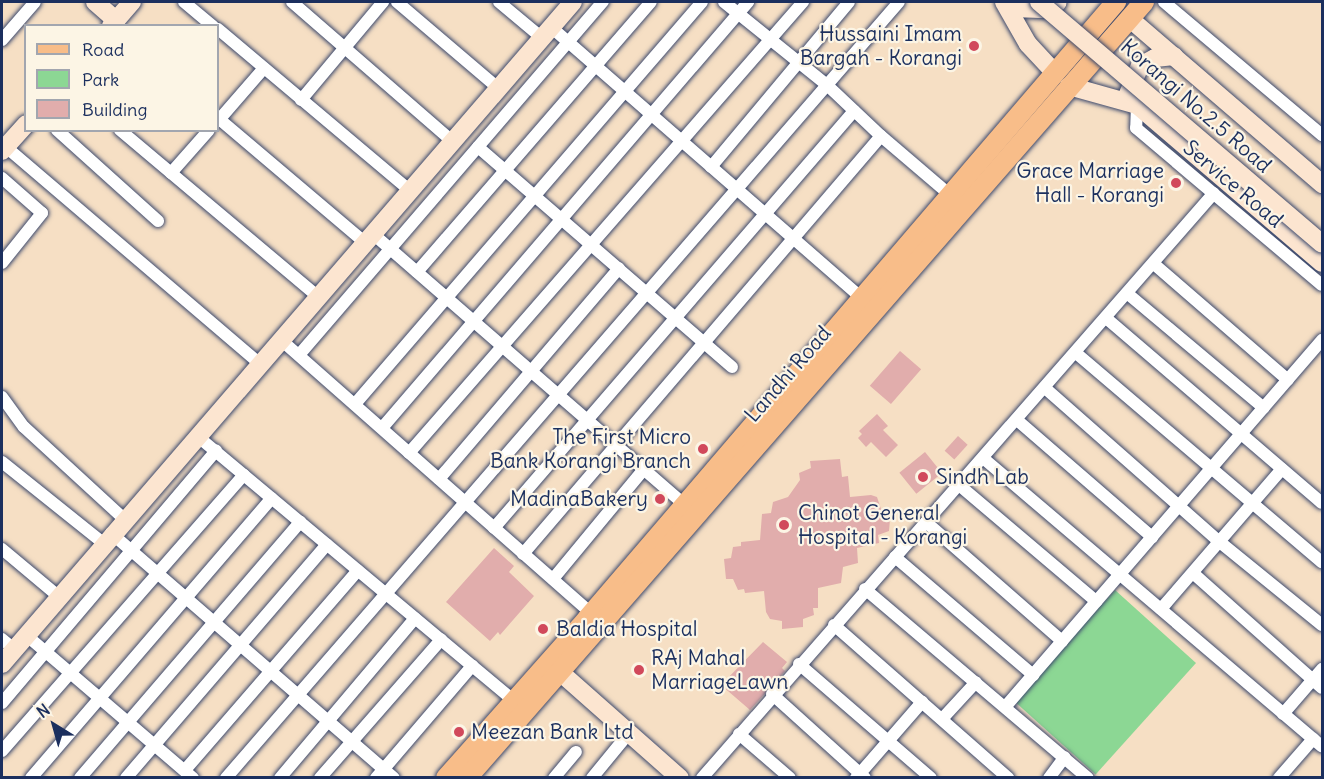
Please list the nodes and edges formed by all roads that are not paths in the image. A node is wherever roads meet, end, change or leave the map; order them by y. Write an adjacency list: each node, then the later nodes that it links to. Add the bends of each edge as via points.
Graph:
1 (95, 2): 25 (main road)
2 (132, 2): 25 (main road)
3 (184, 2): 26 (street)
4 (292, 2): 32 (street)
5 (383, 2): 32 (street)
6 (397, 2): 40 (street)
7 (499, 2): 28 (street)
8 (573, 2): 28 (main road)
9 (603, 2): 31 (street)
10 (651, 2): 35 (street)
11 (702, 2): 41 (street)
12 (724, 2): 23 (street)
13 (748, 2): 23 (street)
14 (803, 2): 29 (street)
15 (849, 2): 34 (street)
16 (898, 2): 38 (street)
17 (1052, 2): 22 (main road, via 1041,9); 74 (main road, Korangi No.2.5 Road, bridge)
18 (1116, 2): 37 (main road, Landhi Road)
19 (1144, 2): 24 (main road, Landhi Road)
20 (1164, 2): 52 (street)
21 (29, 4): 30 (street)
22 (1007, 5): 37 (main road, via 1028,44)
23 (738, 12): 29 (street); 45 (street)
24 (1129, 18): 33 (main road, Korangi No.2.5 Road); 39 (main road, Landhi Road)
25 (113, 23)
26 (211, 24)
27 (219, 30): 36 (street)
28 (546, 33): 31 (street); 40 (main road)
29 (770, 38): 34 (street); 55 (street)
30 (2, 40)
31 (568, 42): 35 (street); 56 (street)
32 (345, 48): 42 (street); 54 (street)
33 (1173, 56): 43 (main road, via 1155,58 1140,66 1130,83); 62 (main road, Korangi No.2.5 Road)
34 (797, 61): 38 (street); 58 (street)
35 (596, 66): 41 (street); 59 (street)
36 (264, 68): 42 (street); 46 (street)
37 (1054, 72): 66 (main road, Landhi Road)
38 (826, 85): 44 (street); 63 (street)
39 (1069, 86): 43 (main road); 167 (main road, Landhi Road)
40 (498, 88): 54 (main road)
41 (625, 92): 45 (street); 67 (street)
42 (302, 100): 64 (street)
43 (1132, 104): 65 (street, Service Road, via 1136,128); 77 (main road)
44 (854, 111): 53 (street); 68 (street)
45 (651, 114): 55 (street); 69 (street)
46 (219, 118)
47 (219, 120): 71 (street)
48 (24, 126): 57 (main road)
49 (59, 132): 70 (street)
50 (122, 132): 60 (street)
51 (207, 132): 60 (street)
52 (1323, 135)
53 (881, 136): 66 (street); 72 (street)
54 (452, 141): 64 (main road)
55 (681, 141): 58 (street); 73 (street)
56 (478, 147): 59 (street); 75 (street)
57 (4, 149): 96 (street)
58 (711, 167): 63 (street)
59 (505, 171): 67 (street); 80 (street)
60 (171, 173): 84 (street)
61 (2, 178): 76 (street, via 42,213)
62 (1323, 184)
63 (736, 189): 68 (street); 82 (street)
64 (409, 190): 71 (main road)
65 (1214, 193): 78 (street); 81 (street, Service Road)
66 (950, 195): 86 (main road, Landhi Road)
67 (534, 196): 69 (street); 85 (street)
68 (765, 214): 72 (street); 87 (street)
69 (561, 218): 73 (street); 89 (street)
70 (158, 221)
71 (368, 238): 75 (street); 84 (main road)
72 (794, 238): 86 (street); 92 (street)
73 (591, 244): 79 (street); 93 (street)
74 (1323, 244)
75 (390, 249): 80 (street); 95 (street)
76 (2, 263)
77 (1323, 263)
78 (1154, 264): 83 (street); 99 (street)
79 (619, 268): 82 (street); 98 (street)
80 (417, 272): 85 (street)
81 (1323, 285)
82 (646, 292): 87 (street); 101 (street)
83 (1128, 294): 88 (street); 104 (street)
84 (317, 296): 90 (main road)
85 (447, 298): 89 (street); 103 (street)
86 (862, 298): 125 (main road, Landhi Road)
87 (676, 318): 92 (street); 105 (street)
88 (1106, 318): 94 (street); 108 (street)
89 (474, 322): 93 (street); 107 (street)
90 (280, 339): 95 (street); 96 (main road)
91 (1323, 340): 99 (street)
92 (704, 342): 97 (street); 110 (street)
93 (502, 346): 98 (street); 112 (street)
94 (1076, 352): 100 (street); 115 (street)
95 (299, 355): 103 (street)
96 (259, 363): 109 (main road)
97 (732, 367)
98 (531, 371): 101 (street); 119 (street)
99 (1288, 380): 104 (street)
100 (1045, 388): 106 (street); 126 (street)
101 (557, 393): 105 (street); 122 (street)
102 (2, 397): 127 (street, via 24,427)
103 (355, 404): 107 (street)
104 (1264, 408): 108 (street)
105 (587, 420): 110 (street); 130 (street)
106 (1017, 420): 113 (street); 131 (street)
107 (382, 428): 112 (street)
108 (1241, 434): 115 (street); 117 (street)
109 (196, 435): 111 (street); 127 (main road)
110 (616, 445): 116 (street); 137 (street)
111 (216, 451): 118 (street); 136 (street)
112 (409, 453): 119 (street)
113 (983, 458): 120 (street); 143 (street)
114 (2, 462): 132 (street)
115 (1212, 468): 123 (street); 126 (street)
116 (644, 469): 125 (street); 144 (street)
117 (1282, 469): 123 (street); 124 (street)
118 (244, 475): 121 (street); 141 (street)
119 (439, 479): 122 (street)
120 (959, 485): 129 (street); 149 (street)
121 (272, 498): 128 (street); 148 (street)
122 (464, 502): 130 (street); 146 (street)
123 (1255, 503): 133 (street); 139 (street)
124 (1323, 503)
125 (686, 505): 151 (main road, Landhi Road)
126 (1179, 506): 131 (street); 133 (street)
127 (123, 518): 132 (main road)
128 (300, 522): 134 (street); 153 (street)
129 (926, 522): 138 (street); 158 (street)
130 (494, 528): 137 (street)
131 (1152, 537): 143 (street)
132 (107, 538): 136 (street); 147 (main road)
133 (1221, 543): 142 (street); 155 (street)
134 (327, 544): 140 (street); 160 (street)
135 (2, 549): 147 (street)
136 (129, 549): 141 (street); 161 (street)
137 (523, 554): 144 (street)
138 (895, 557): 145 (street); 169 (street)
139 (1323, 562)
140 (358, 570): 146 (street); 166 (street)
141 (157, 573): 148 (street); 168 (street)
142 (1194, 574): 150 (street); 171 (street)
143 (1120, 575): 149 (street); 150 (street)
144 (553, 579): 151 (street)
145 (865, 590): 154 (street); 170 (street)
146 (386, 594): 152 (street); 172 (street)
147 (58, 596): 156 (main road)
148 (186, 598): 153 (street); 174 (street)
149 (1096, 602): 158 (street)
150 (1161, 609): 179 (street)
151 (592, 614): 175 (main road, Landhi Road)
152 (415, 618): 157 (street); 181 (street)
153 (214, 622): 160 (street); 182 (street)
154 (834, 625): 163 (street); 176 (street)
155 (1323, 625)
156 (26, 634): 159 (main road); 161 (street)
157 (441, 640): 164 (street); 185 (street)
158 (1062, 641): 169 (street)
159 (8, 644): 162 (main road)
160 (241, 645): 166 (street); 188 (street)
161 (46, 651): 168 (street); 177 (street)
162 (2, 664)
163 (799, 664): 173 (street); 186 (street)
164 (472, 666): 175 (street); 192 (street)
165 (1323, 669): 171 (street)
166 (272, 671): 172 (street); 193 (street)
167 (560, 672): 183 (main road); 203 (main road, Landhi Road)
168 (71, 673): 174 (street); 189 (street)
169 (1033, 675): 178 (street)
170 (976, 682): 178 (street); 180 (street)
171 (1318, 683): 179 (street)
172 (298, 694): 181 (street); 198 (street)
173 (772, 694): 184 (street); 194 (street)
174 (100, 698): 182 (street); 195 (street)
175 (514, 701): 202 (main road, Landhi Road)
176 (922, 702): 180 (street); 186 (street)
177 (2, 703)
178 (1006, 706): 191 (street)
179 (1283, 714): 187 (street)
180 (942, 719): 210 (street)
181 (328, 721): 185 (street); 199 (street)
182 (128, 722): 188 (street); 196 (street)
183 (629, 733): 205 (street); 206 (main road)
184 (739, 734): 207 (street); 208 (street)
185 (352, 741): 192 (street); 200 (street)
186 (888, 742): 194 (street); 209 (street)
187 (1318, 743): 213 (street)
188 (154, 744): 193 (street); 197 (street)
189 (2, 751)
190 (576, 752): 204 (street)
191 (1065, 757): 211 (street); 212 (street)
192 (380, 773): 201 (street)
193 (189, 774)
194 (860, 776)
195 (31, 777)
196 (80, 777)
197 (126, 777)
198 (226, 777)
199 (280, 777)
200 (321, 777)
201 (394, 777)
202 (446, 777)
203 (467, 777)
204 (554, 777)
205 (592, 777)
206 (680, 777)
207 (702, 777)
208 (790, 777)
209 (931, 777)
210 (1008, 777)
211 (1049, 777)
212 (1088, 777)
213 (1280, 777)

